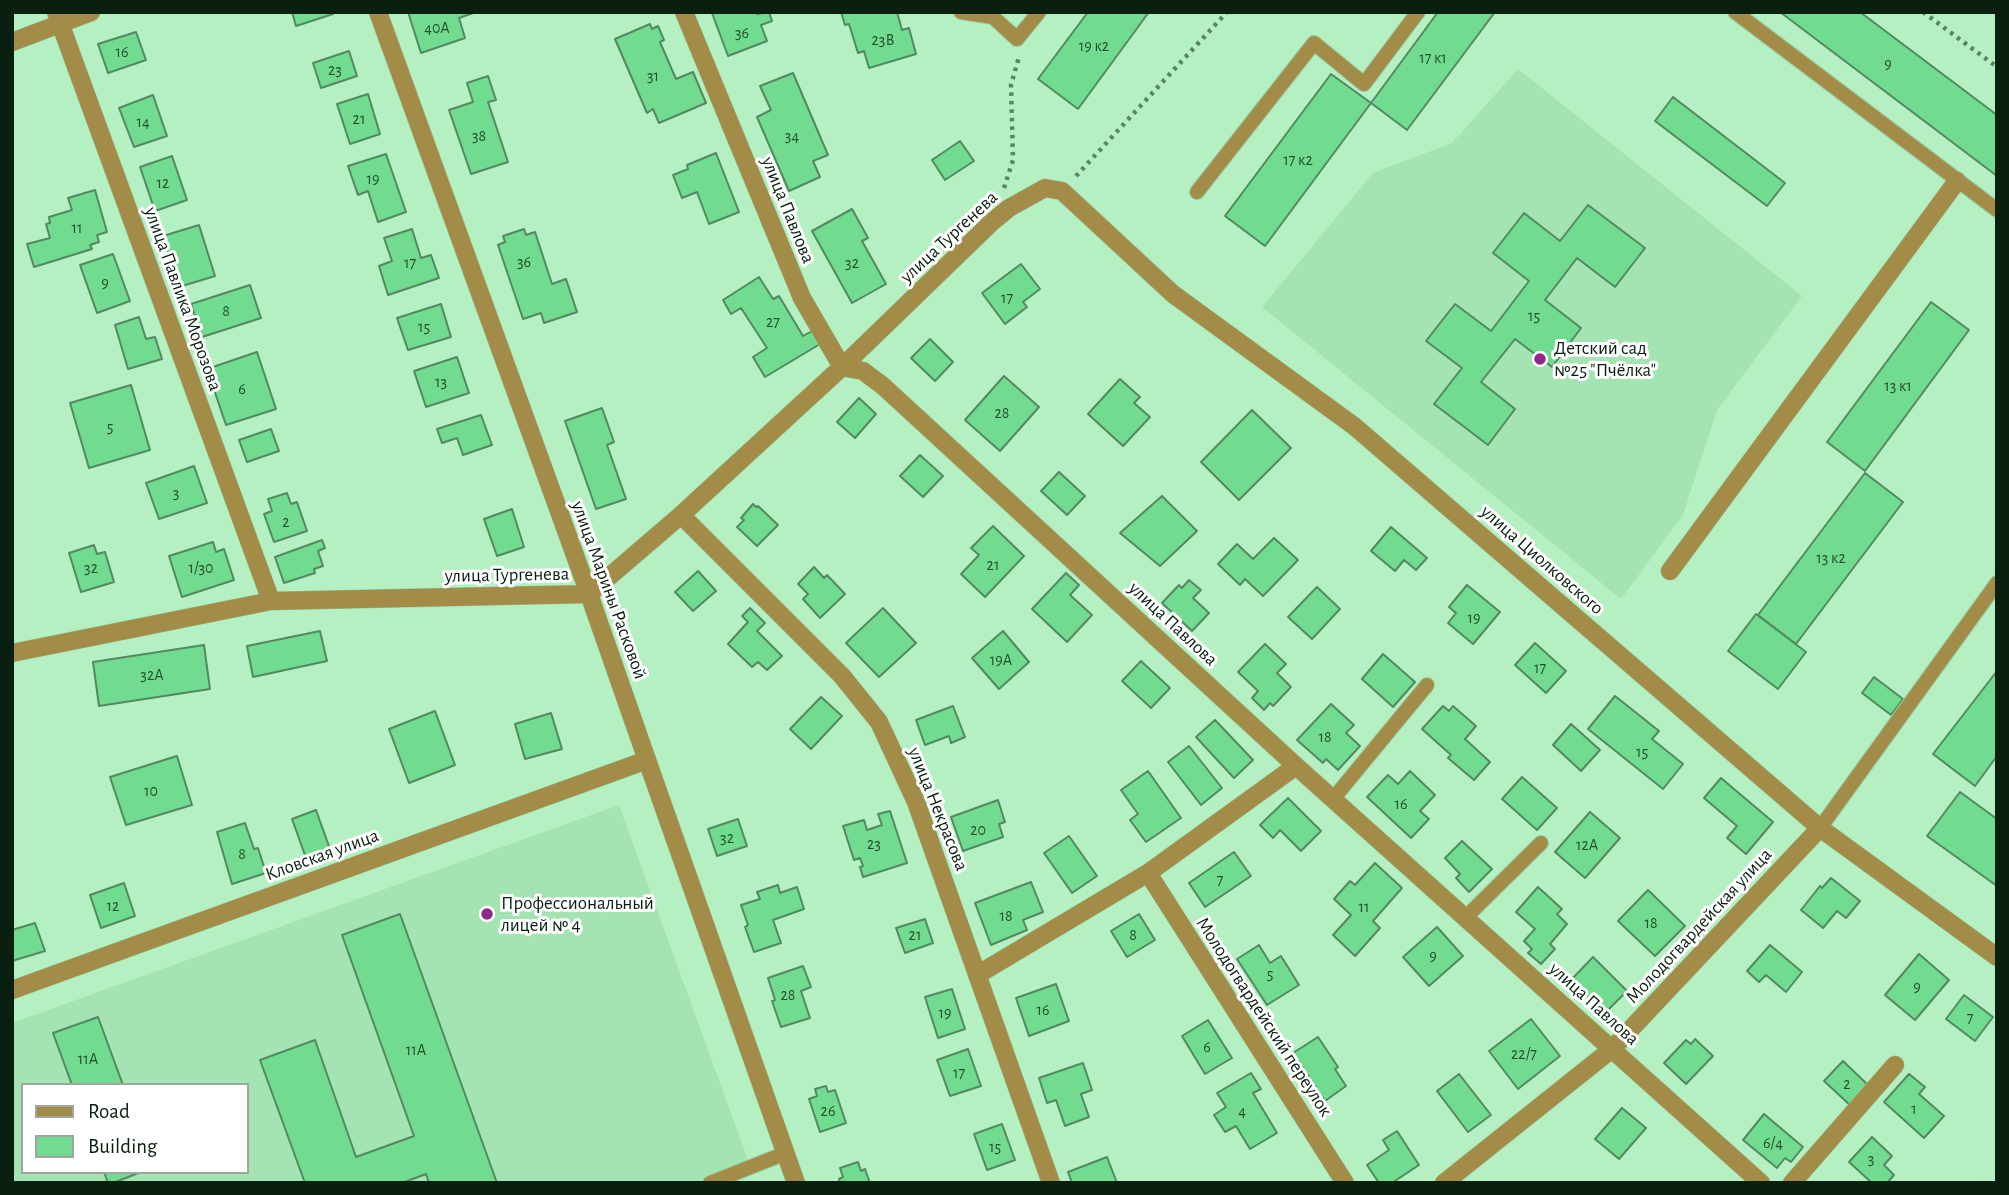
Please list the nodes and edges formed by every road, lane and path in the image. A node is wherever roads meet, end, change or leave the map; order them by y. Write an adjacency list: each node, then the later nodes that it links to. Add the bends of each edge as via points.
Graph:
1 (91, 12): 10 (street)
2 (377, 12): 23 (street, улица Марины Расковой)
3 (684, 12): 19 (street, улица Павлова, via 802,298)
4 (961, 12): 11 (lane, via 993,17)
5 (1039, 12): 11 (lane)
6 (1227, 12): 15 (path)
7 (1418, 12): 16 (lane, via 1364,84 1314,43)
8 (1735, 12): 14 (lane)
9 (1923, 12): 13 (path)
10 (58, 18): 12 (street); 24 (street, улица Павлика Морозова)
11 (1017, 39): 18 (path, via 1021,53 1010,85 1013,160)
12 (12, 42)
13 (1997, 67)
14 (1957, 181): 17 (lane); 21 (street)
15 (1062, 191): 18 (street, улица Тургенева, via 1045,188); 30 (street, улица Циолковского, via 1173,295 1354,426)
16 (1197, 192)
17 (1997, 211)
18 (992, 222): 19 (street, улица Тургенева)
19 (842, 367): 20 (street, улица Тургенева); 28 (street, улица Павлова, via 863,371 883,386)
20 (681, 515): 23 (street, улица Тургенева); 35 (street, улица Некрасова, via 842,677 879,722 916,802)
21 (1670, 571)
22 (1997, 583): 30 (lane)
23 (589, 594): 24 (street, улица Тургенева); 27 (street, улица Марины Расковой)
24 (271, 601): 25 (street, улица Тургенева)
25 (13, 657)
26 (1427, 685): 29 (lane)
27 (647, 760): 36 (street, Кловская улица); 39 (street, улица Марины Расковой)
28 (1296, 766): 29 (street, улица Павлова); 32 (street)
29 (1333, 799): 33 (street, улица Павлова)
30 (1820, 828): 34 (street, улица Циолковского); 37 (street, Молодогвардейская улица)
31 (1541, 843): 33 (lane)
32 (1148, 873): 35 (street); 43 (street, Молодогвардейский переулок)
33 (1465, 918): 37 (street, улица Павлова)
34 (1997, 957)
35 (977, 975): 42 (street, улица Некрасова)
36 (12, 990)
37 (1612, 1049): 44 (street, Молодогвардейская улица); 45 (street, улица Павлова)
38 (1895, 1065): 46 (street)
39 (786, 1153): 40 (lane); 41 (street, улица Марины Расковой)
40 (710, 1183)
41 (796, 1183)
42 (1051, 1183)
43 (1345, 1183)
44 (1444, 1183)
45 (1761, 1183)
46 (1792, 1183)

